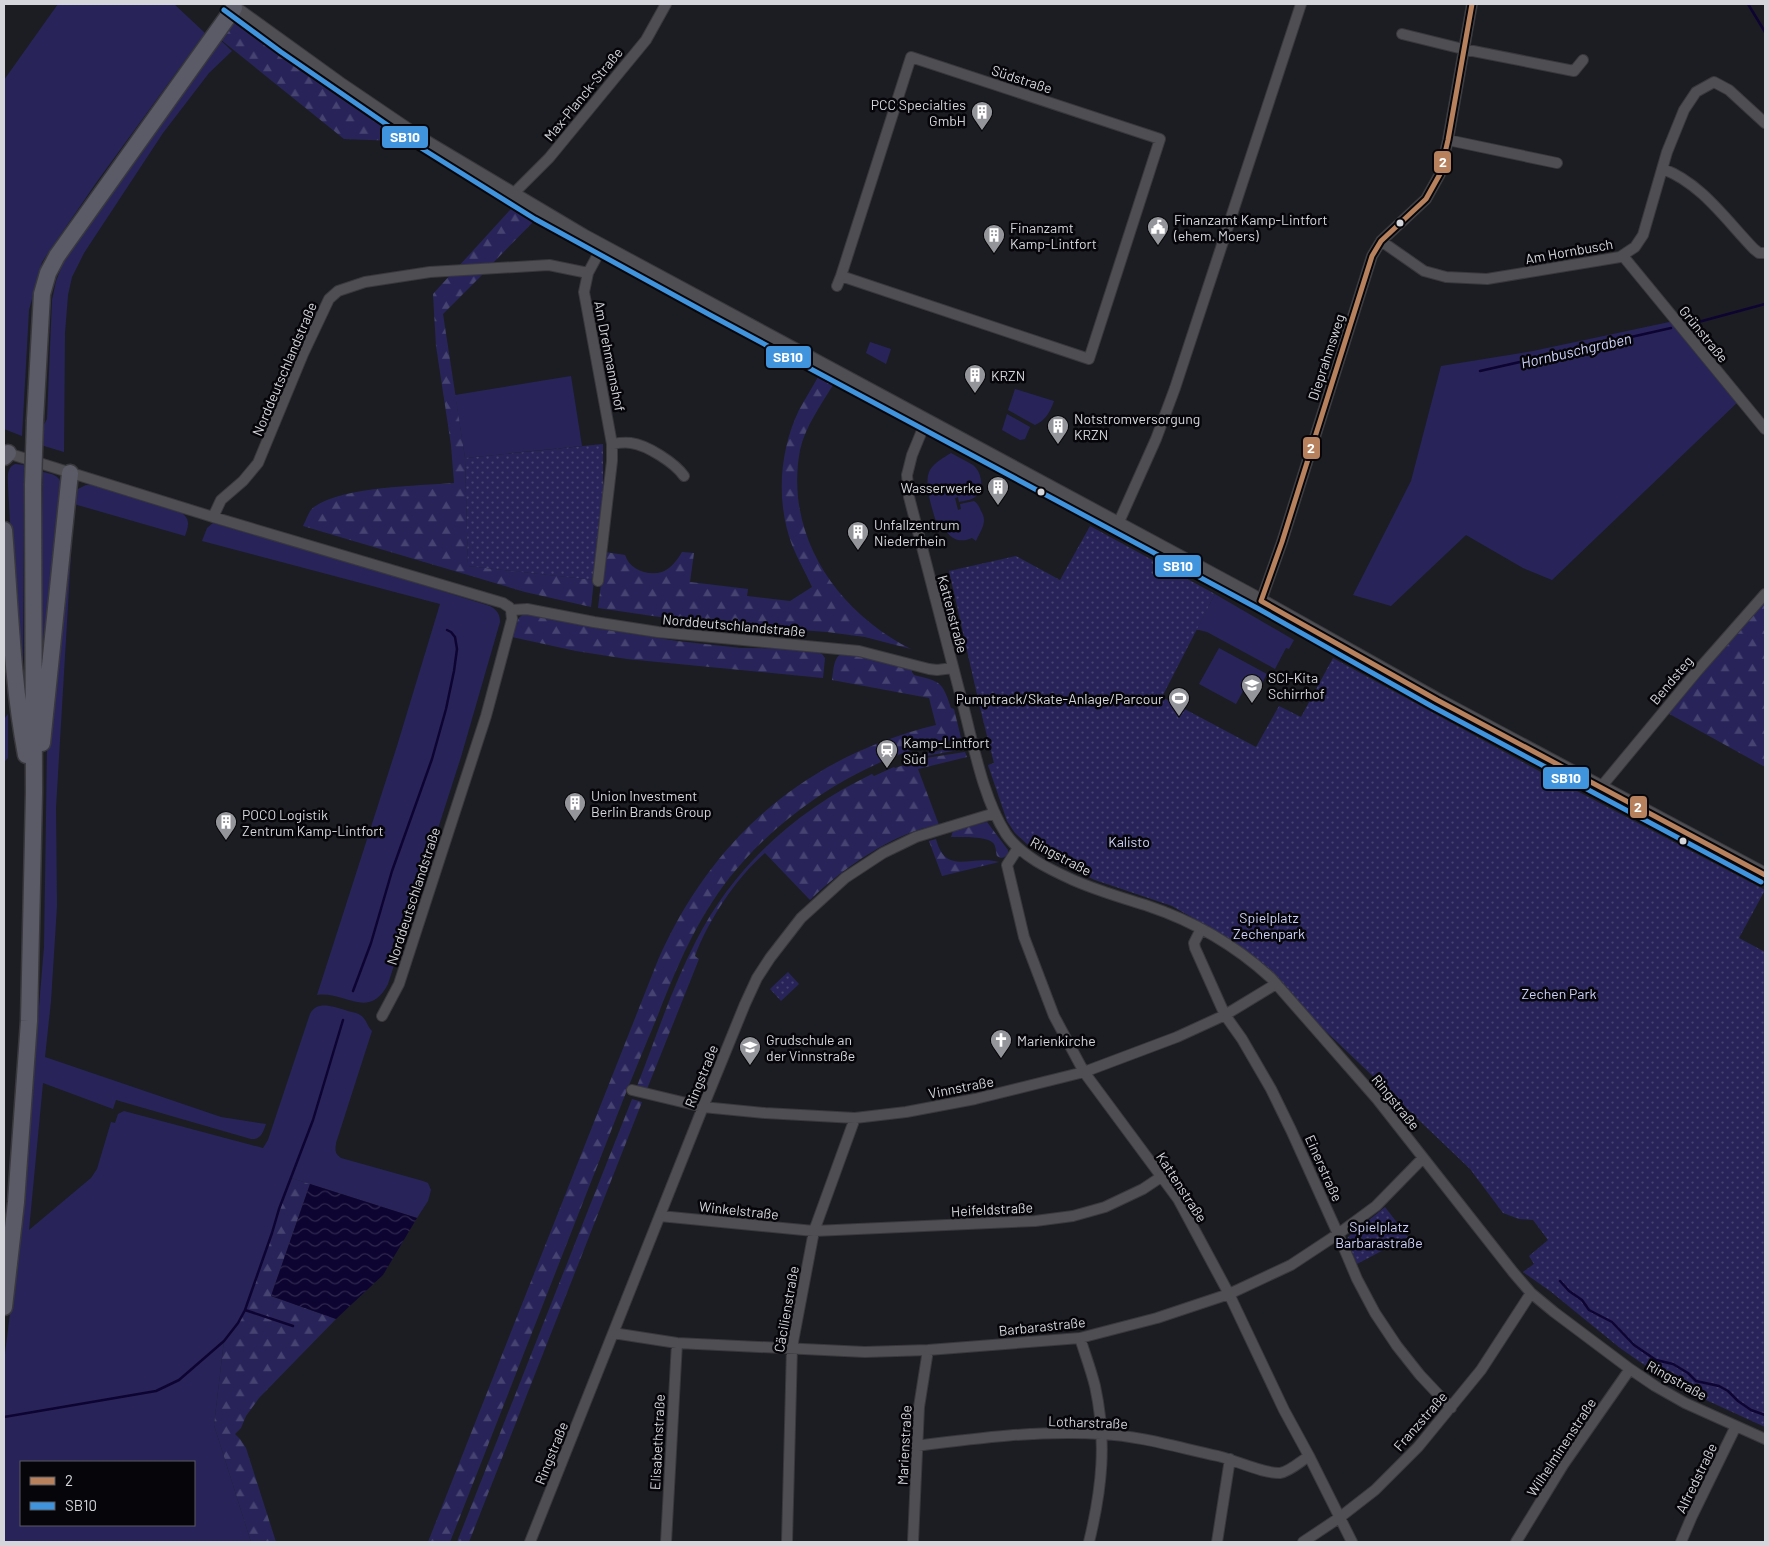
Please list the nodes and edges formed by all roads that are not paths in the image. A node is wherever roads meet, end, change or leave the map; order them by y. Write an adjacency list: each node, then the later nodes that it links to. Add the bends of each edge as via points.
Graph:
1 (666, 4): 12 (street, Max-Planck-Straße, via 646,40 549,158)
2 (1301, 4): 26 (street, via 1175,388)
3 (1472, 4): 6 (street, Dieprahmsweg)
4 (234, 8): 12 (main road, via 425,142); 34 (highway, bridge, via 57,256 42,294 33,485)
5 (1402, 34): 6 (street)
6 (1463, 49): 7 (street, via 1574,71); 9 (street, Dieprahmsweg)
7 (1583, 60)
8 (1765, 123): 11 (street, Am Hornbusch, via 1729,90 1714,82 1696,92 1684,110)
9 (1448, 140): 10 (street); 13 (street, Dieprahmsweg, via 1440,174 1426,199)
10 (1557, 163)
11 (1663, 169): 15 (street, via 1693,185 1754,249); 16 (street, Am Hornbusch, via 1643,235)
12 (512, 196): 14 (main road)
13 (1381, 241): 16 (street, Am Hornbusch, via 1424,271 1446,277 1487,279); 30 (street, Dieprahmsweg, via 1370,263)
14 (602, 247): 17 (street, Am Drehmannshof); 19 (main road)
15 (1765, 253)
16 (1623, 256): 20 (street, Grünstraße)
17 (588, 272): 21 (street, Am Drehmannshof, via 584,292); 25 (street, Norddeutschlandstraße, via 549,266 430,272 365,282 338,291 329,299 307,346 258,463 221,500)
18 (839, 281): 18 (street, Südstraße, via 911,57 1160,139 1089,359)
19 (926, 421): 26 (main road); 32 (street, Kattenstraße, via 907,475)
20 (1765, 429)
21 (612, 444): 24 (street, via 639,445 673,464); 28 (street, Am Drehmannshof)
22 (5, 454): 23 (street, Norddeutschlandstraße)
23 (70, 473): 25 (street, Norddeutschlandstraße); 34 (highway, via 44,726)
24 (684, 476)
25 (213, 517): 31 (street, Norddeutschlandstraße, via 503,603)
26 (1118, 524): 30 (main road)
27 (4, 530): 34 (highway, via 21,730)
28 (598, 581)
29 (1765, 594): 33 (street, Bendsteg)
30 (1262, 601): 33 (main road, via 1437,700)
31 (511, 610): 32 (street, Norddeutschlandstraße, via 527,609 658,632 859,651 929,669); 41 (street, Norddeutschlandstraße, via 512,619 486,716 399,984)
32 (953, 668): 35 (street, Kattenstraße)
33 (1601, 787): 37 (main road)
34 (34, 792): 53 (highway, via 29,1021 16,1202)
35 (994, 813): 36 (street, Ringstraße); 44 (street, Ringstraße, via 927,833 883,853 845,878 814,905 789,932 757,978)
36 (1018, 848): 38 (street, Ringstraße, via 1073,880 1149,906); 42 (street, Kattenstraße, via 1007,865 1024,938 1054,1016)
37 (1765, 875)
38 (1201, 929): 39 (street, Ringstraße, via 1239,952); 40 (street, Einerstraße, via 1194,943)
39 (1276, 984): 40 (street, Vinnstraße); 46 (street, Ringstraße, via 1377,1098)
40 (1225, 1015): 42 (street, Vinnstraße); 50 (street, Einerstraße, via 1271,1089)
41 (382, 1016)
42 (1084, 1072): 45 (street, Vinnstraße, via 975,1099); 47 (street, Kattenstraße)
43 (632, 1090): 44 (street, Vinnstraße)
44 (703, 1107): 45 (street, Vinnstraße); 48 (street, Ringstraße)
45 (855, 1118): 49 (street, Cäcilienstraße)
46 (1423, 1158): 50 (street, Barbarastraße, via 1376,1206); 51 (street, Ringstraße)
47 (1162, 1177): 49 (street, Heifeldstraße, via 1105,1207 1063,1217); 52 (street, Kattenstraße, via 1178,1199)
48 (660, 1216): 49 (street, Winkelstraße); 54 (street, Ringstraße)
49 (814, 1231): 57 (street, Cäcilienstraße)
50 (1338, 1234): 52 (street, Barbarastraße, via 1291,1265); 60 (street, Einerstraße, via 1374,1313 1414,1368)
51 (1531, 1293): 59 (street, Ringstraße); 60 (street, Franzstraße, via 1481,1370)
52 (1228, 1294): 55 (street, Barbarastraße, via 1157,1318); 65 (street, Kattenstraße)
53 (4, 1307)
54 (613, 1333): 56 (street, Barbarastraße); 68 (street, Ringstraße)
55 (1080, 1338): 58 (street, Barbarastraße); 62 (street, via 1095,1386)
56 (677, 1343): 57 (street, Barbarastraße); 69 (street, Elisabethstraße)
57 (792, 1347): 58 (street, Barbarastraße, via 864,1352); 70 (street, Cäcilienstraße)
58 (928, 1350): 64 (street, Marienstraße)
59 (1630, 1369): 61 (street, Ringstraße, via 1685,1403); 76 (street, Wilhelminenstraße, via 1563,1465)
60 (1451, 1408): 67 (street, Franzstraße, via 1375,1490)
61 (1736, 1426): 63 (street, Ringstraße); 77 (street, Alfredstraße)
62 (1102, 1434): 64 (street, Lotharstraße, via 992,1436); 66 (street, Lotharstraße, via 1137,1438); 72 (street, via 1102,1478)
63 (1765, 1439)
64 (916, 1446): 71 (street, Marienstraße)
65 (1310, 1456): 66 (street, Lotharstraße, via 1281,1473); 67 (street, Kattenstraße)
66 (1230, 1459): 73 (street)
67 (1339, 1518): 74 (street, Franzstraße); 75 (street, Kattenstraße)
68 (530, 1542)
69 (666, 1542)
70 (786, 1542)
71 (913, 1542)
72 (1089, 1542)
73 (1217, 1542)
74 (1303, 1542)
75 (1352, 1542)
76 (1516, 1542)
77 (1682, 1542)

